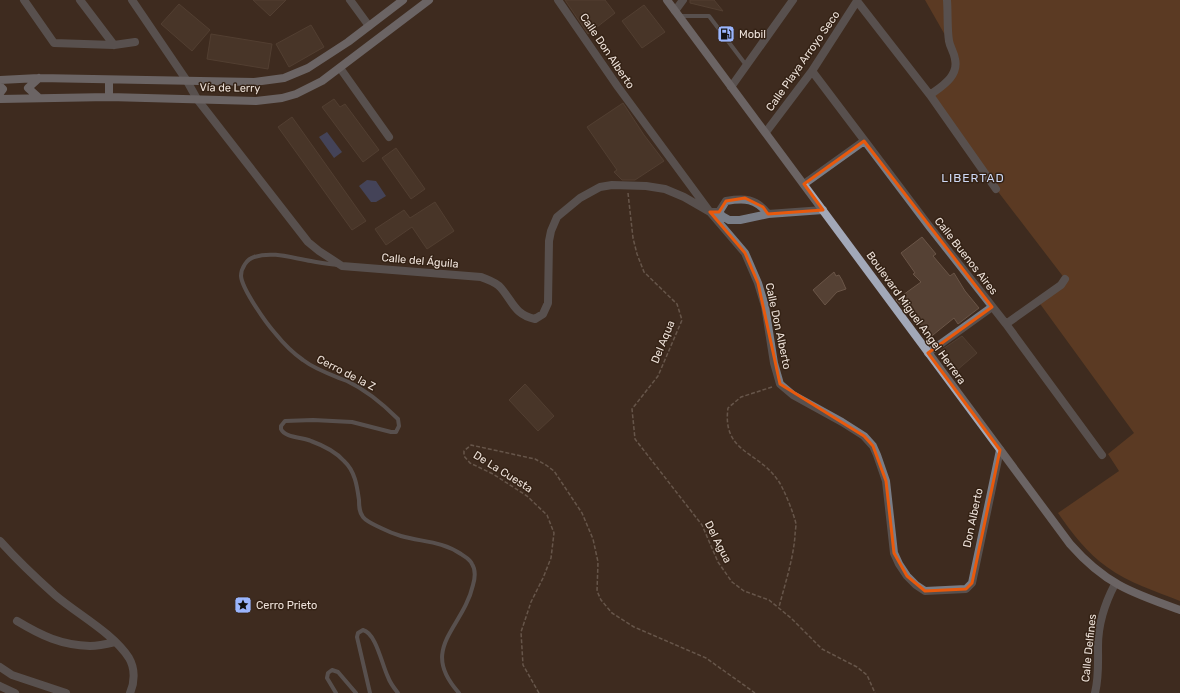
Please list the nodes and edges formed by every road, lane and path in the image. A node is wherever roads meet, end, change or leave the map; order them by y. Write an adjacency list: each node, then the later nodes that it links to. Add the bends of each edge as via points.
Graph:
1 (24, 0): 16 (street, via 52,41 58,44)
2 (80, 0): 16 (street)
3 (132, 0): 23 (street, Calle del Águila)
4 (350, 0): 13 (street)
5 (403, 0): 13 (street, Vía de Lerry)
6 (429, 0): 17 (street, Vía de Lerry)
7 (558, 0): 40 (street, Calle Don Alberto, via 618,87)
8 (667, 0): 12 (street, Boulevard Miguel Angel Herrera)
9 (683, 0): 12 (street)
10 (793, 0): 18 (street)
11 (947, 0): 28 (street, via 949,42 956,65 951,78)
12 (677, 14): 18 (lane, via 708,16); 26 (street, Boulevard Miguel Angel Herrera)
13 (369, 26): 15 (street, Vía de Lerry)
14 (135, 42): 16 (street)
15 (348, 42): 17 (street); 23 (street, Vía de Lerry, via 308,68 284,78 254,82)
16 (114, 45)
17 (356, 55): 19 (street, Vía de Lerry)
18 (746, 65): 26 (street)
19 (340, 68): 32 (street, Vía de Lerry, via 312,86 282,98 256,101); 34 (street)
20 (812, 71): 28 (street, Calle Playa Arroyo Seco, via 857,1); 33 (street, Calle Playa Arroyo Seco); 35 (street, Calle Buenos Aires)
21 (39, 78): 22 (street, Vía de Lerry); 24 (street, Vía de Lerry); 29 (street, via 28,88)
22 (0, 80)
23 (187, 80): 24 (street, Vía de Lerry); 32 (street, Calle del Águila)
24 (109, 81): 30 (street)
25 (0, 86): 27 (street, via 3,89)
26 (731, 87): 33 (street, Boulevard Miguel Angel Herrera)
27 (0, 93)
28 (930, 95): 38 (street)
29 (38, 97): 30 (street, Vía de Lerry); 31 (street, Vía de Lerry)
30 (109, 97): 32 (street, Vía de Lerry)
31 (0, 99)
32 (197, 99): 42 (street, Calle del Águila, via 308,242)
33 (766, 132): 36 (street, Boulevard Miguel Angel Herrera)
34 (389, 137)
35 (864, 141): 36 (street); 44 (street, Calle Buenos Aires)
36 (804, 184): 39 (street, Boulevard Miguel Angel Herrera)
37 (627, 185): 40 (street, Calle del Águila, via 665,189); 42 (street, Calle del Águila, via 600,188 580,198 558,217 549,241 548,302 543,314 535,319 523,315 495,283 482,277); 48 (path, Del Aqua, via 633,238 644,272 677,304 682,320 658,376 632,409)
38 (996, 189)
39 (823, 210): 41 (street, Calle del Águila); 46 (street, Boulevard Miguel Angel Herrera)
40 (715, 212): 41 (street, Calle del Águila, via 729,220); 41 (street, via 726,201 745,198 763,207); 47 (street, Calle Don Alberto, via 745,253 758,283)
41 (768, 214)
42 (342, 266): 67 (lane, Cerro de la Z, via 289,256 253,257 244,266 241,275 258,309 275,334 288,347 314,368 367,393 398,419 398,427 396,432 391,432 359,423 309,420 285,422 281,429 285,434 313,442 345,461 356,483 360,511 366,520 400,536 444,545 472,564 474,576 469,600 445,643 442,655 447,678)
43 (1065, 279): 45 (street, via 1061,285)
44 (992, 307): 45 (street, Calle Buenos Aires); 46 (street)
45 (1006, 324): 50 (street, Calle Buenos Aires)
46 (928, 353): 49 (street, Boulevard Miguel Angel Herrera)
47 (780, 384): 53 (street, Calle Don Alberto, via 793,395 864,436 873,446 886,481 894,553 907,576 926,591); 54 (path, via 742,397 728,408 727,417 729,433 738,447 763,464 777,478 796,524 794,546)
48 (634, 439): 54 (path, Del Agua, via 702,525 718,562 732,582 744,591 769,600)
49 (1000, 450): 52 (street, Boulevard Miguel Angel Herrera, via 1070,544 1093,568); 53 (street, Don Alberto, via 972,583)
50 (1102, 456)
51 (0, 541): 57 (street, via 55,595)
52 (1115, 584): 55 (street, Boulevard Miguel Angel Herrera); 71 (street, Calle Delfines, via 1108,596 1101,620 1098,683)
53 (966, 589)
54 (778, 608): 70 (path, Del Agua, via 822,649 858,667 867,675)
55 (1180, 610)
56 (18, 621): 57 (street, via 39,634 68,643 91,646)
57 (115, 642): 62 (street, via 134,668)
58 (0, 667): 61 (street, via 12,675)
59 (0, 686): 60 (street)
60 (15, 693)
61 (66, 693)
62 (130, 693)
63 (336, 693): 64 (lane, via 327,678 332,670 338,672)
64 (356, 693)
65 (370, 693): 66 (lane, via 358,637 358,633 363,630 371,634 388,677)
66 (398, 693)
67 (459, 693)
68 (539, 693): 69 (path, De La Cuesta, via 523,665 521,632 531,602 551,558 554,533 547,515 527,496 493,474 470,463 464,452 471,445 535,460 554,471 582,513 593,539 598,562 597,591 612,613 634,627 706,658)
69 (755, 693)
70 (876, 693)
71 (1095, 693)

